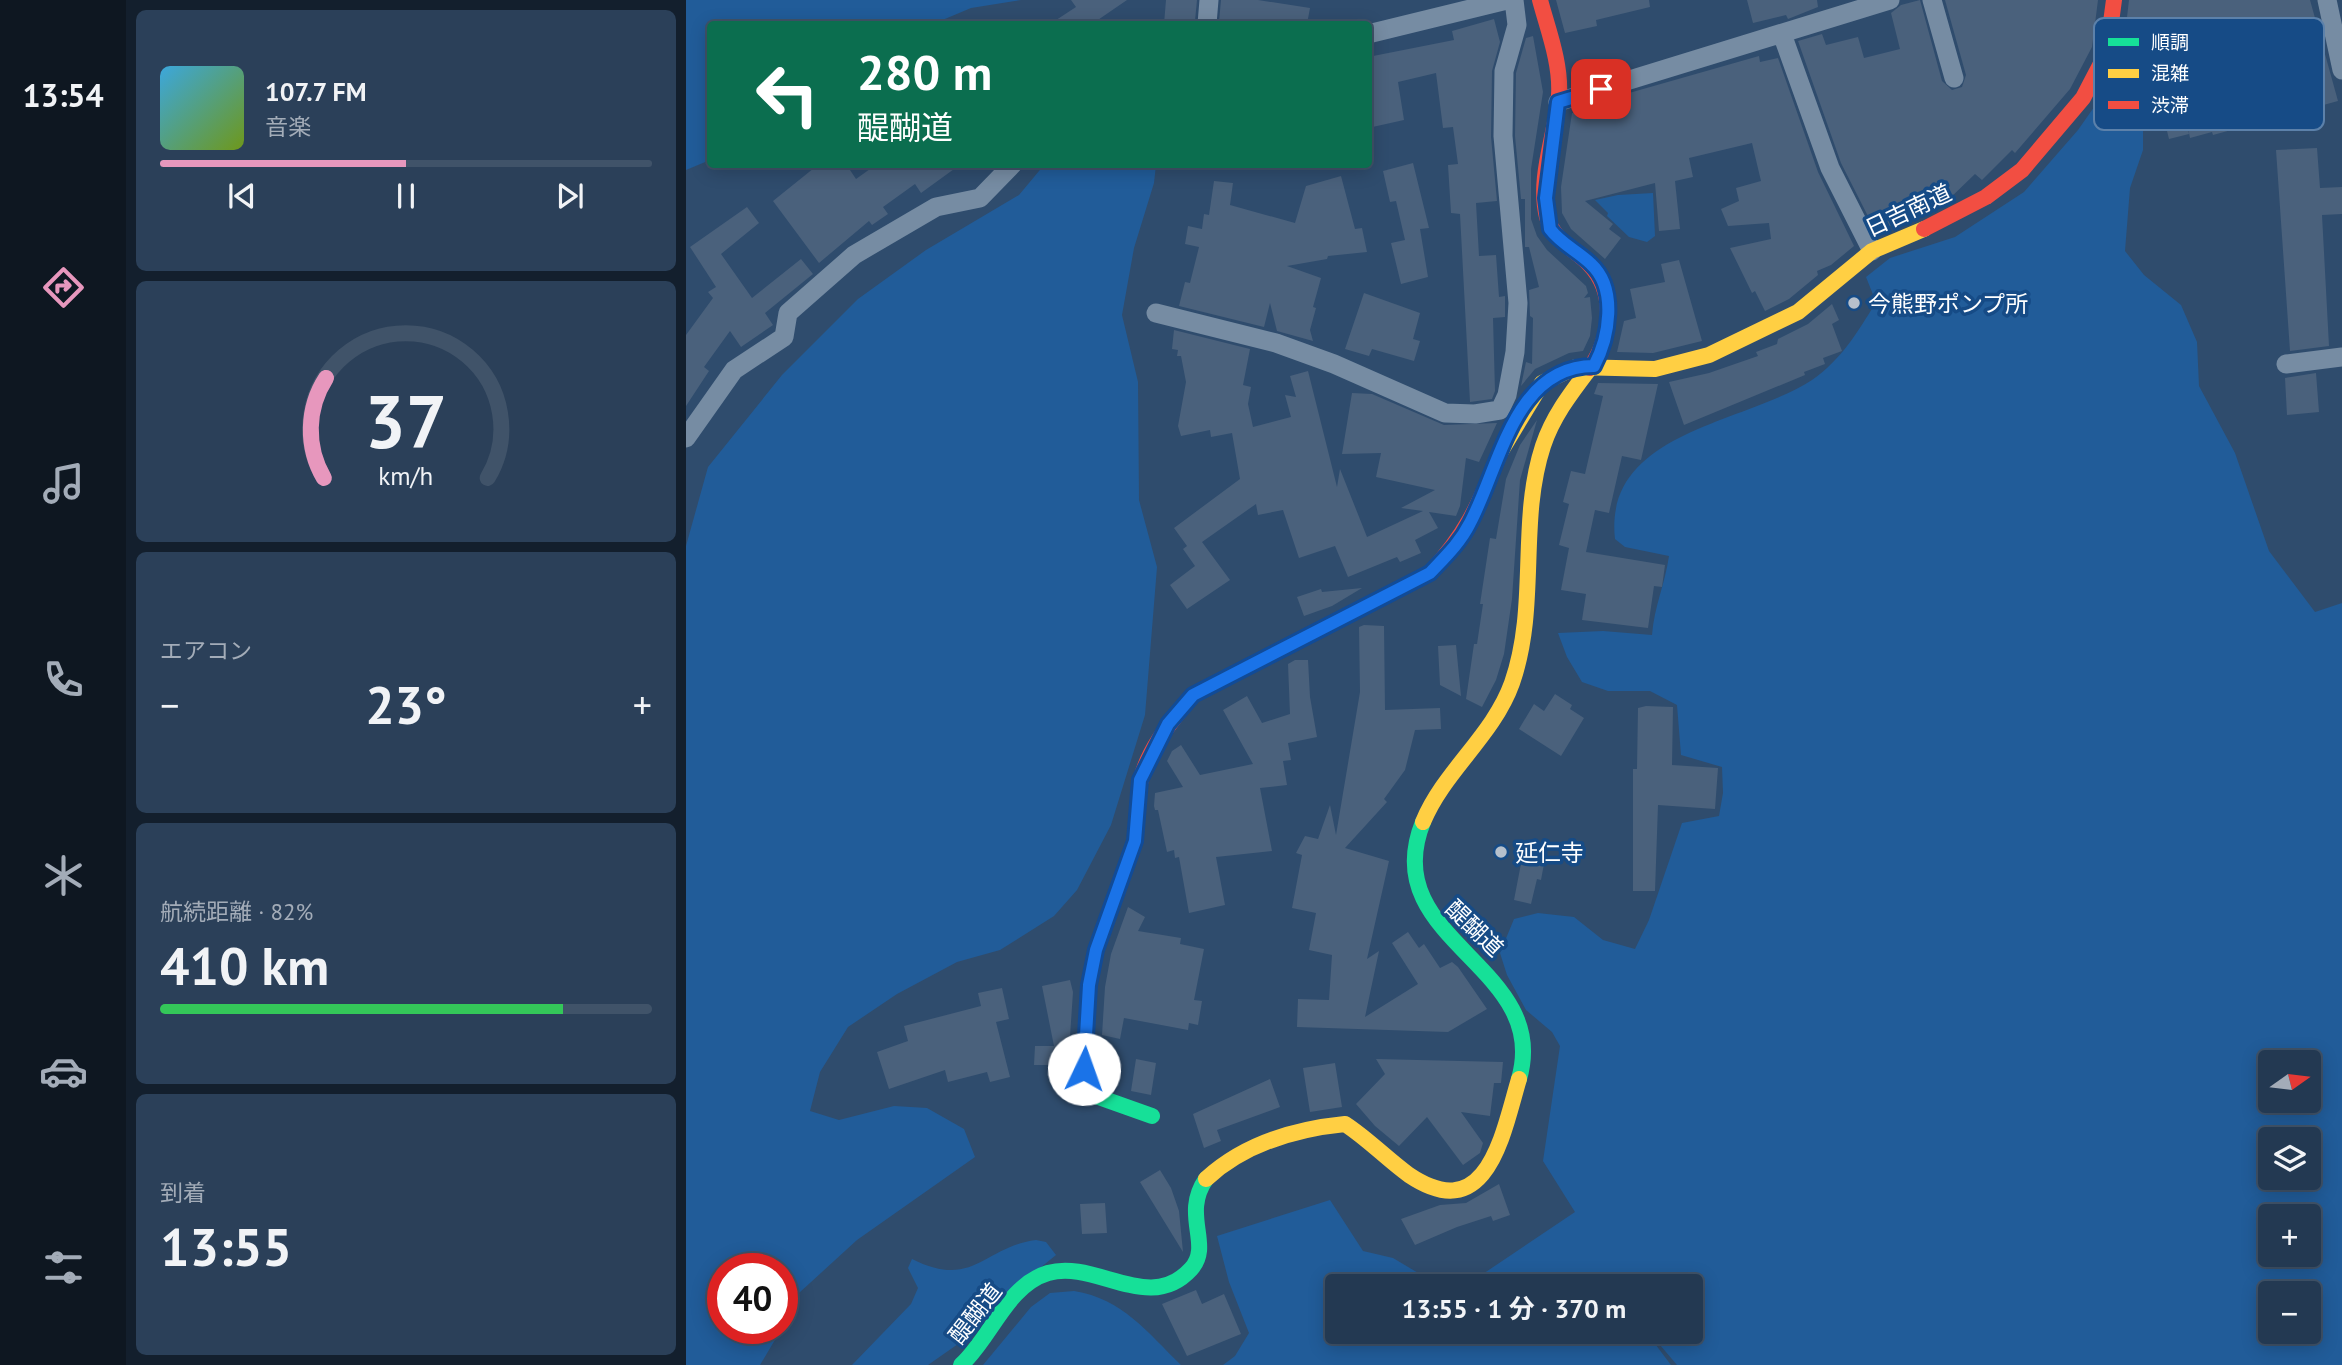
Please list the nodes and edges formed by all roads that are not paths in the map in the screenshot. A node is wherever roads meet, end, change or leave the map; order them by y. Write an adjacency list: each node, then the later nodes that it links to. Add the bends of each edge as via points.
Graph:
1 (1209, 0): 10 (street)
2 (1507, 0): 11 (street)
3 (1514, 0): 19 (street, via 1517,26 1504,71 1503,136 1518,303 1515,352 1500,410 1445,413 1276,343)
4 (1540, 0): 16 (main road, 醍醐道, via 1559,80)
5 (1890, 0): 12 (street)
6 (1932, 0): 14 (street)
7 (2114, 0): 9 (main road, 日吉南道)
8 (2327, 0): 13 (street)
9 (2112, 18)
10 (1207, 21)
11 (1372, 33)
12 (1783, 34): 16 (street); 18 (street, via 1830,168)
13 (2342, 71)
14 (1954, 78)
15 (2094, 81): 18 (main road, 日吉南道, via 2022,170 1951,217)
16 (1558, 102): 22 (main road, 醍醐道, via 1546,212 1555,236 1594,265 1604,289 1608,328)
17 (1009, 168): 23 (street, via 979,198 936,207 854,255 788,313 784,337 734,370)
18 (1872, 251): 22 (main road, 日吉南道, via 1798,312 1709,355 1655,369)
19 (1156, 313)
20 (2342, 357): 21 (street)
21 (2286, 364)
22 (1594, 366): 24 (main road, 日吉南道, via 1567,369 1535,390 1506,438 1471,522 1430,573 1193,695 1168,724 1140,780 1135,841 1096,950 1084,1069 1076,1090); 25 (main road, 醍醐道, via 1563,404 1542,452 1513,683 1494,721 1425,816 1416,840 1415,878 1425,911 1497,980 1521,1030 1523,1065 1507,1123 1488,1168 1467,1185 1439,1189 1416,1181 1345,1124 1249,1148 1211,1174 1196,1196 1200,1252 1184,1276 1171,1284 1140,1289 1074,1272 1048,1272 1011,1300 977,1353)
23 (686, 438)
24 (1152, 1116)
25 (961, 1365)

